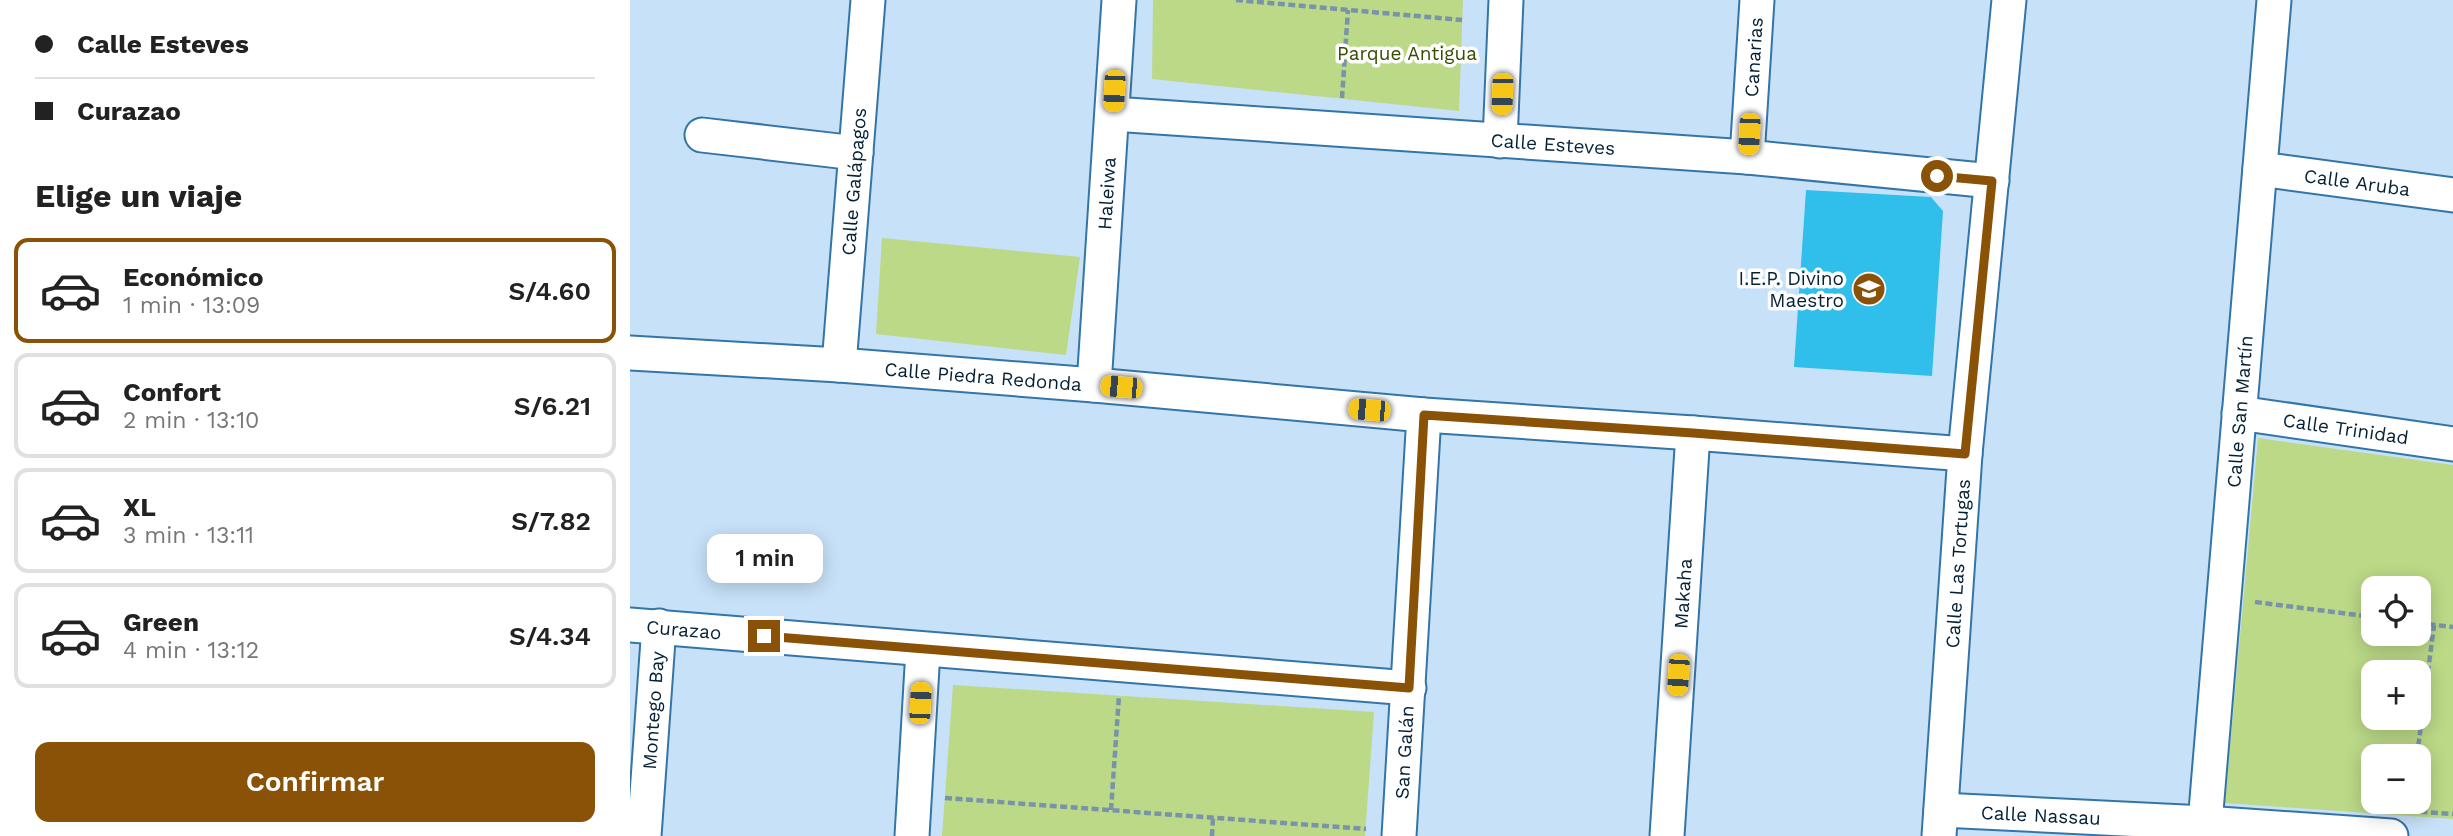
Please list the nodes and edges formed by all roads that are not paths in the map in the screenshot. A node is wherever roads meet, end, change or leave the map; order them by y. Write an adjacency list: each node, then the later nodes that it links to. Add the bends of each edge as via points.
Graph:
1 (868, 0): 10 (street, Calle Galápagos)
2 (1119, 0): 7 (street, Haleiwa)
3 (1506, 0): 9 (street)
4 (1757, 0): 11 (street, Canarias)
5 (2009, 0): 13 (street, Calle Las Tortugas)
6 (2274, 0): 12 (street, Calle San Martín)
7 (1113, 114): 9 (street, Calle Esteves); 17 (street, Haleiwa)
8 (702, 135): 10 (street)
9 (1500, 141): 11 (street, Calle Esteves)
10 (856, 153): 16 (street, Calle Galápagos)
11 (1747, 157): 13 (street, Calle Esteves)
12 (2260, 169): 14 (street, Calle Aruba); 18 (street, Calle San Martín)
13 (1992, 181): 22 (street, Calle Las Tortugas)
14 (2453, 195)
15 (630, 353): 16 (street, Calle Piedra Redonda)
16 (839, 365): 17 (street, Calle Piedra Redonda)
17 (1094, 385): 19 (street, Calle Piedra Redonda)
18 (2239, 413): 21 (street, Calle Trinidad); 27 (street, Calle San Martín)
19 (1424, 415): 20 (street, Calle Piedra Redonda); 25 (street, San Galán)
20 (1693, 433): 22 (street, Calle Piedra Redonda); 32 (street, Makaha)
21 (2453, 444)
22 (1965, 454): 26 (street, Calle Las Tortugas)
23 (644, 626): 24 (street, Curazao); 29 (street, Montego Bay)
24 (923, 650): 25 (street, Curazao); 30 (street)
25 (1409, 688): 31 (street, San Galán)
26 (1940, 823): 27 (street, Calle Nassau)
27 (2205, 823): 28 (street, Calle Nassau)
28 (2401, 824)
29 (644, 836)
30 (912, 836)
31 (1399, 836)
32 (1667, 836)

